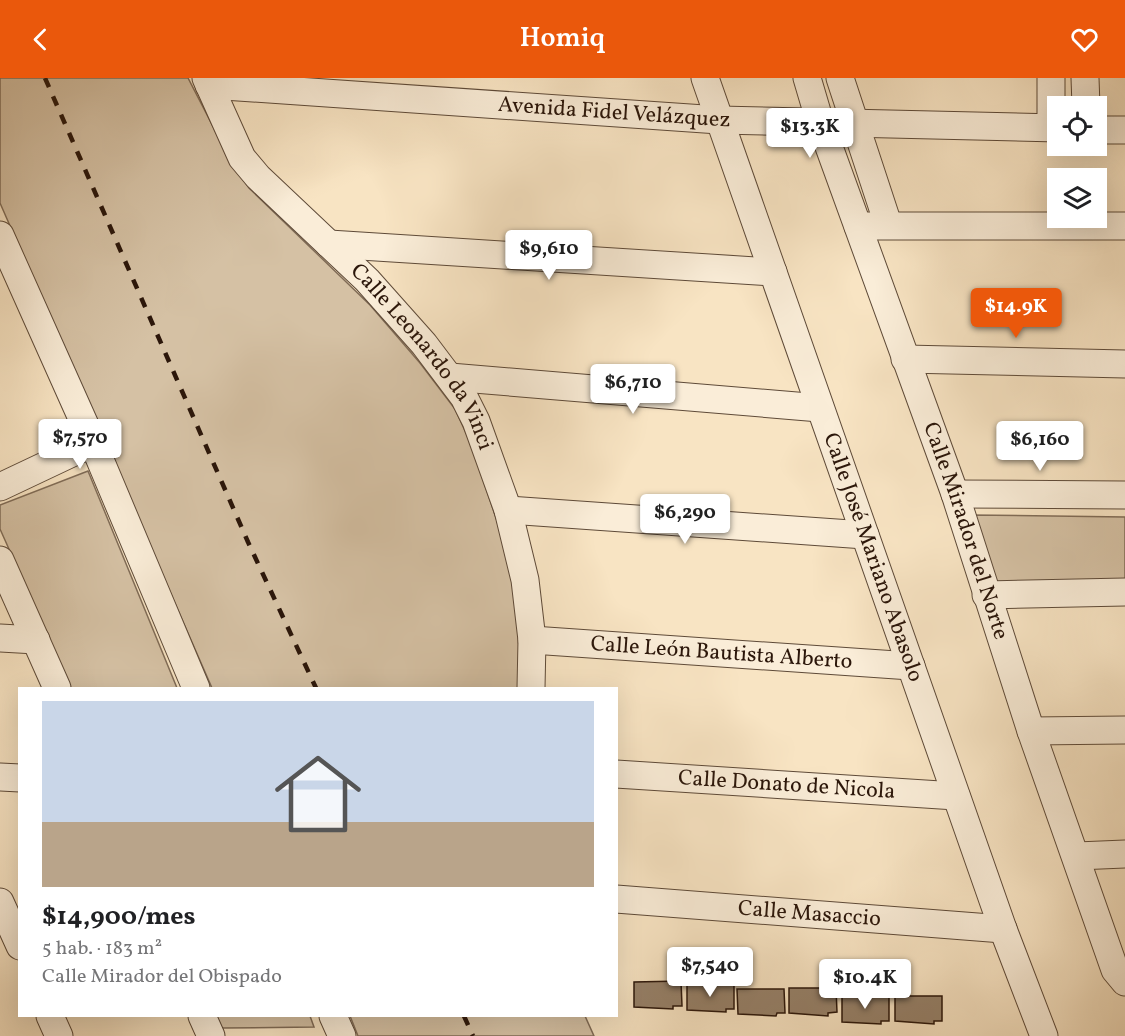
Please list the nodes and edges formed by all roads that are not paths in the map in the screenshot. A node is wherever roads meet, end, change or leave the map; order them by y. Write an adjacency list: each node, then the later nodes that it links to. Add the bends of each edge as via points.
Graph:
1 (705, 78): 9 (street, Calle José Mariano Abasolo)
2 (807, 78): 10 (street, Calle Mirador del Norte)
3 (840, 78): 11 (street)
4 (1051, 78): 7 (street)
5 (1085, 78): 8 (street)
6 (207, 82): 9 (street, Avenida Fidel Velázquez); 19 (street, Calle Leonardo da Vinci, via 242,158)
7 (1052, 96)
8 (1086, 96)
9 (719, 120): 10 (street, Avenida Fidel Velázquez); 20 (street, Calle José Mariano Abasolo)
10 (820, 122): 11 (street, Avenida Fidel Velázquez); 16 (street, Calle Mirador del Norte)
11 (854, 122): 12 (street, Avenida Fidel Velázquez); 15 (street)
12 (1047, 128)
13 (1107, 130): 14 (street)
14 (1125, 130)
15 (888, 224): 16 (street); 17 (street)
16 (858, 226): 21 (street, Calle Mirador del Norte)
17 (1125, 226)
18 (0, 235): 25 (street)
19 (328, 244): 20 (street); 23 (street, Calle Leonardo da Vinci, via 395,311)
20 (773, 272): 24 (street, Calle José Mariano Abasolo)
21 (905, 359): 22 (street); 27 (street, Calle Mirador del Norte)
22 (1125, 364)
23 (450, 377): 24 (street); 29 (street, Calle Leonardo da Vinci, via 476,421)
24 (820, 408): 30 (street, Calle José Mariano Abasolo)
25 (93, 443): 26 (street); 39 (street)
26 (0, 487)
27 (955, 494): 28 (street); 33 (street, Calle Mirador del Norte)
28 (1125, 495)
29 (508, 510): 30 (street); 36 (street, Calle Leonardo da Vinci, via 525,580)
30 (865, 535): 37 (street, Calle José Mariano Abasolo)
31 (0, 560): 35 (street)
32 (1125, 592): 33 (street)
33 (986, 595): 42 (street, Calle Mirador del Norte)
34 (0, 638): 35 (street)
35 (36, 640): 38 (street)
36 (532, 640): 37 (street, Calle León Bautista Alberto); 40 (street, Calle Leonardo da Vinci)
37 (911, 666): 46 (street, Calle José Mariano Abasolo)
38 (57, 687)
39 (196, 687)
40 (531, 687)
41 (1125, 730): 42 (street)
42 (1031, 731): 48 (street, Calle Mirador del Norte)
43 (618, 774): 46 (street, Calle Donato de Nicola)
44 (0, 777): 45 (street)
45 (18, 777)
46 (956, 796): 51 (street, Calle José Mariano Abasolo)
47 (1125, 854): 48 (street)
48 (1077, 856): 53 (street, Calle Mirador del Norte, via 1115,970)
49 (618, 899): 51 (street, Calle Masaccio)
50 (0, 903): 52 (street)
51 (1002, 930): 60 (street, Calle José Mariano Abasolo)
52 (18, 942)
53 (1125, 982)
54 (50, 1017): 57 (street)
55 (202, 1017): 58 (street)
56 (333, 1017): 59 (street)
57 (58, 1036)
58 (211, 1036)
59 (342, 1036)
60 (1044, 1036)

